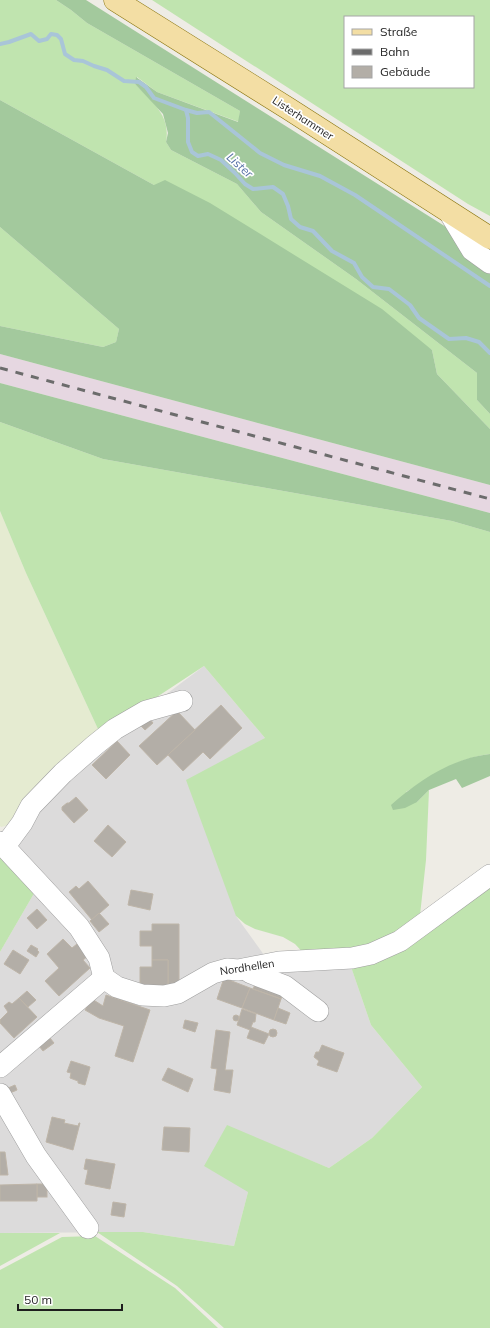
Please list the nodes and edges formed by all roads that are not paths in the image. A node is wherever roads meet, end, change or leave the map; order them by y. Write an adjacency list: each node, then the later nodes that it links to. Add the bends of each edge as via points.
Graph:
1 (115, 0): 2 (main road, Listerhammer, via 289,108)
2 (449, 212): 3 (main road, Listerhammer); 4 (street, via 472,250)
3 (490, 238)
4 (490, 263)
5 (182, 701): 6 (street, via 146,711 94,745 31,806 22,823)
6 (2, 844): 9 (street, via 79,927 99,958)
7 (490, 875): 8 (street, Nordhellen, via 400,941 371,954 352,958 279,962)
8 (245, 969): 9 (street, Nordhellen, via 227,969 213,973 178,993 164,996 142,995 117,988); 10 (street, via 285,986)
9 (104, 978): 11 (street)
10 (318, 1011)
11 (0, 1066)
12 (0, 1094): 13 (street, via 36,1156)
13 (88, 1228)

